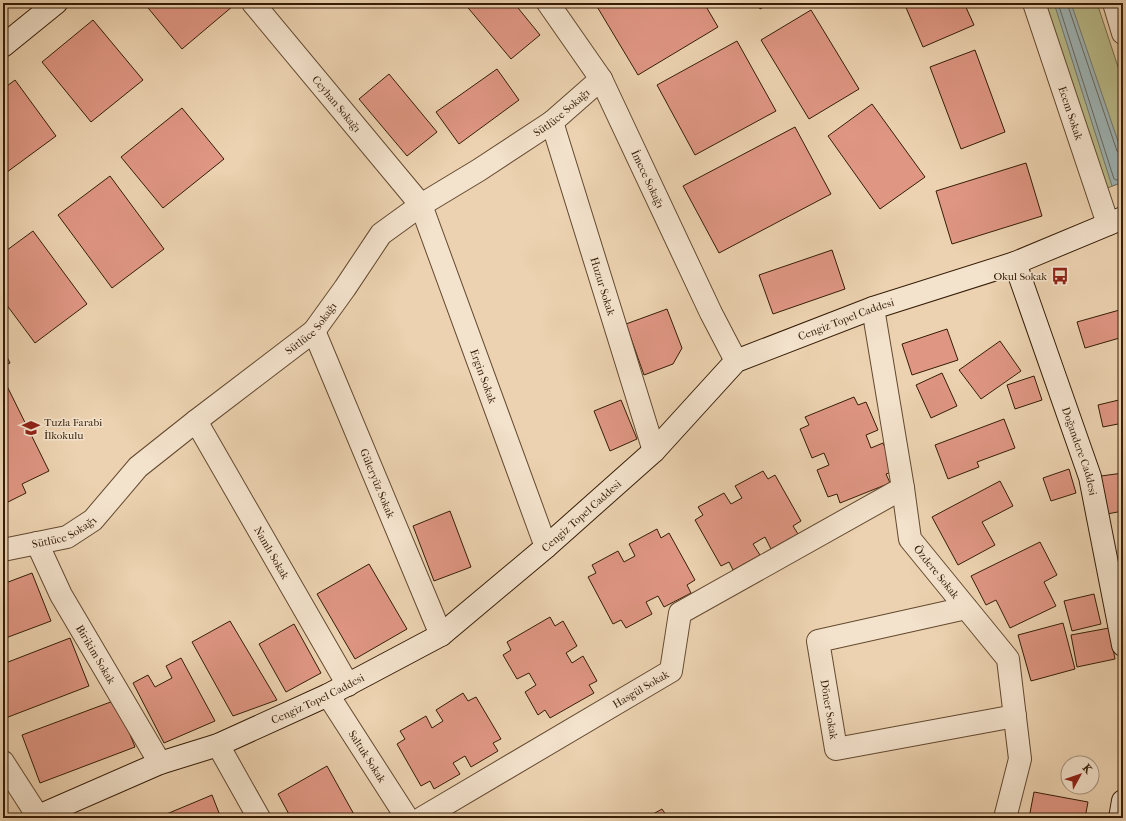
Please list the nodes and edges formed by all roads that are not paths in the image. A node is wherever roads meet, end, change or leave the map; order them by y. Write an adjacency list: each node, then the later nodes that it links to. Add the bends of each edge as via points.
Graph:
1 (56, 3): 7 (street)
2 (253, 3): 10 (street, Ceyhan Sokağı)
3 (548, 3): 8 (street, İmece Sokağı)
4 (1034, 3): 11 (street, Ecem Sokak)
5 (1114, 3): 6 (street)
6 (1123, 33)
7 (3, 46)
8 (600, 79): 9 (street, Sütlüce Sokağı); 15 (street, İmece Sokağı)
9 (552, 122): 10 (street, Sütlüce Sokağı); 17 (street, Huzur Sokak)
10 (421, 205): 14 (street, Sütlüce Sokağı, via 381,234); 20 (street, Ergin Sokak)
11 (1116, 221): 12 (street, Cengiz Topel Caddesi)
12 (1016, 263): 13 (street, Cengiz Topel Caddesi); 24 (street, Doğandere Caddesi, via 1090,477)
13 (873, 308): 15 (street, Cengiz Topel Caddesi); 18 (street, Özdere Sokak)
14 (314, 331): 16 (street, Sütlüce Sokağı); 23 (street, Güleryüz Sokak)
15 (736, 361): 17 (street, Cengiz Topel Caddesi)
16 (196, 421): 19 (street, Sütlüce Sokağı, via 138,467 92,520 67,537); 25 (street, Namlı Sokak)
17 (654, 451): 20 (street, Cengiz Topel Caddesi)
18 (903, 488): 22 (street, Özdere Sokak, via 910,539); 35 (street, Hasgül Sokak, via 680,613 671,671)
19 (37, 543): 21 (street, Sütlüce Sokağı); 30 (street, Birikim Sokak, via 62,594)
20 (546, 547): 23 (street, Cengiz Topel Caddesi)
21 (3, 550)
22 (966, 608): 27 (street, Özdere Sokak, via 1008,659); 27 (street, Döner Sokak, via 818,641 836,749)
23 (441, 635): 25 (street, Cengiz Topel Caddesi)
24 (1123, 645)
25 (348, 685): 26 (street, Cengiz Topel Caddesi)
26 (328, 695): 28 (street, Cengiz Topel Caddesi); 34 (street, Saltuk Sokak)
27 (1015, 716): 36 (street, Özdere Sokak, via 1020,759)
28 (218, 745): 30 (street, Cengiz Topel Caddesi); 33 (street)
29 (3, 762): 32 (street)
30 (160, 763): 32 (street, Cengiz Topel Caddesi)
31 (1123, 801): 37 (street)
32 (37, 817)
33 (259, 818)
34 (407, 818)
35 (422, 818)
36 (1006, 818)
37 (1120, 818)

